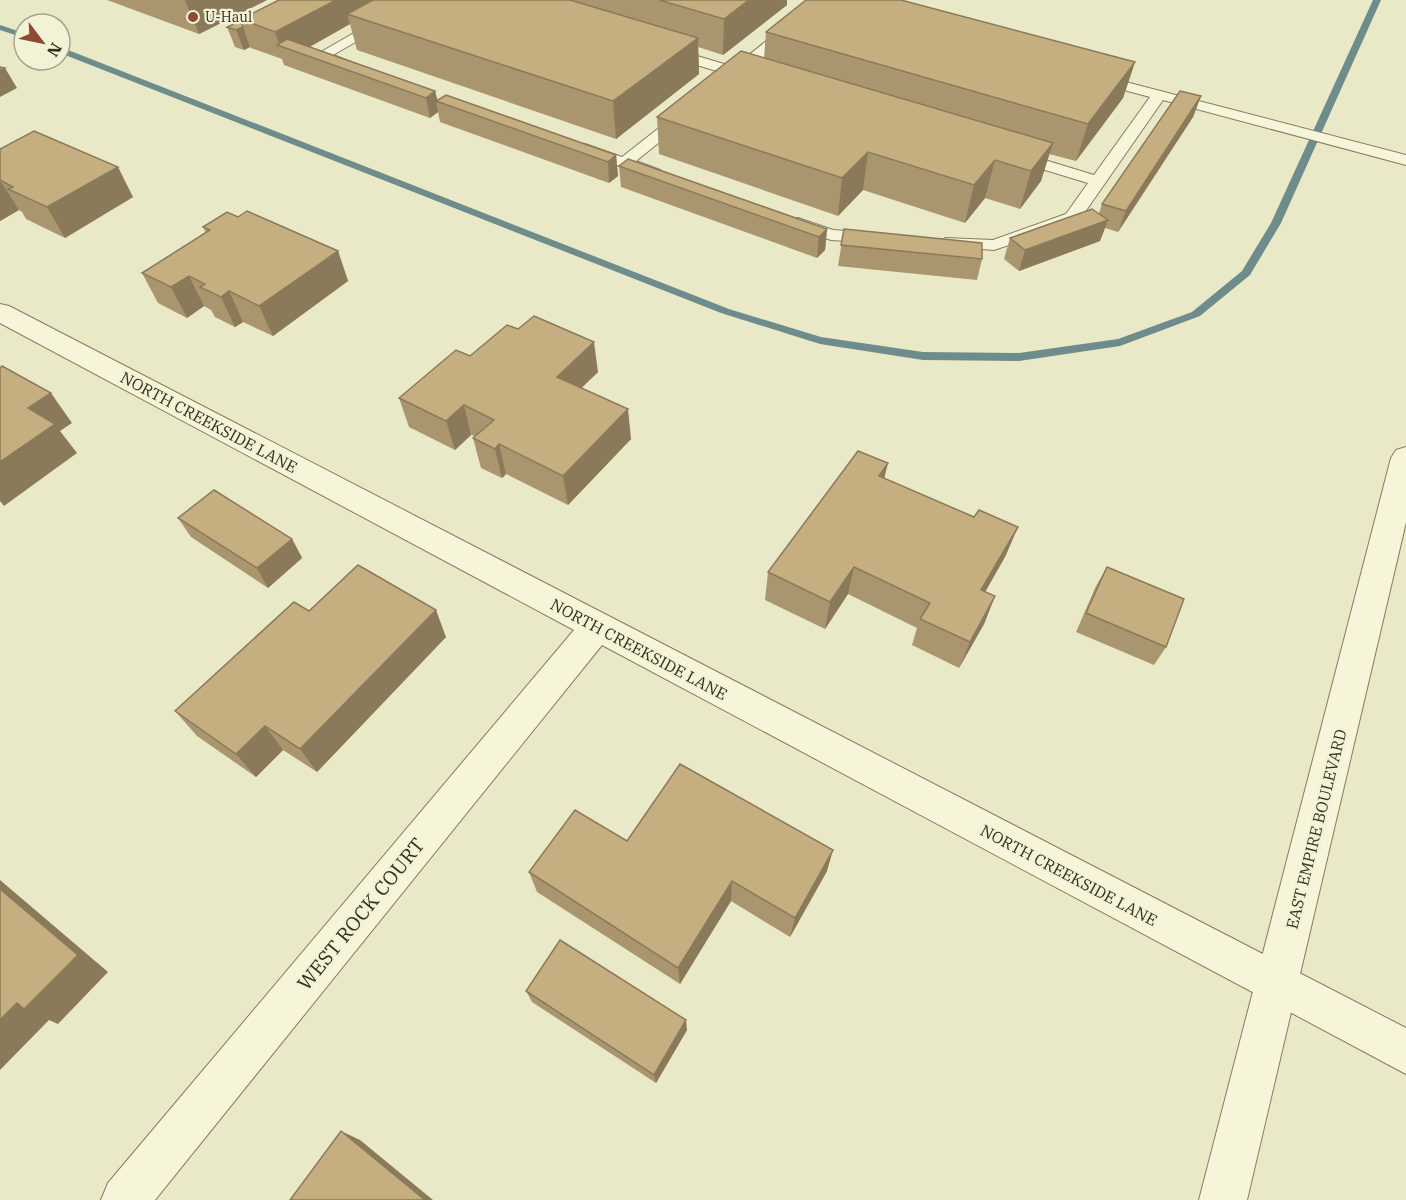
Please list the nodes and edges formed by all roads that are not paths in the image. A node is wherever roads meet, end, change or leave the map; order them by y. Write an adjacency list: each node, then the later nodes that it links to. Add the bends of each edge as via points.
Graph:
1 (421, 0): 4 (lane, via 321,57)
2 (801, 20): 5 (lane)
3 (656, 48): 5 (lane)
4 (366, 72)
5 (736, 72): 7 (lane); 8 (lane)
6 (1080, 74): 9 (lane)
7 (770, 82)
8 (719, 86)
9 (1160, 95): 13 (lane); 16 (lane)
10 (693, 107): 14 (lane)
11 (568, 143): 14 (lane)
12 (997, 150): 16 (lane)
13 (1406, 160)
14 (624, 163): 15 (lane)
15 (668, 178)
16 (1098, 181): 19 (lane, via 1072,218 994,245)
17 (787, 220): 18 (lane, via 831,235)
18 (889, 238)
19 (936, 241)
20 (0, 312): 22 (street, NORTH CREEKSIDE LANE)
21 (1406, 458): 23 (street, EAST EMPIRE BOULEVARD)
22 (597, 627): 23 (street, NORTH CREEKSIDE LANE); 25 (street, WEST ROCK COURT)
23 (1278, 984): 24 (street, NORTH CREEKSIDE LANE); 26 (street, EAST EMPIRE BOULEVARD)
24 (1406, 1052)
25 (125, 1200)
26 (1223, 1200)

